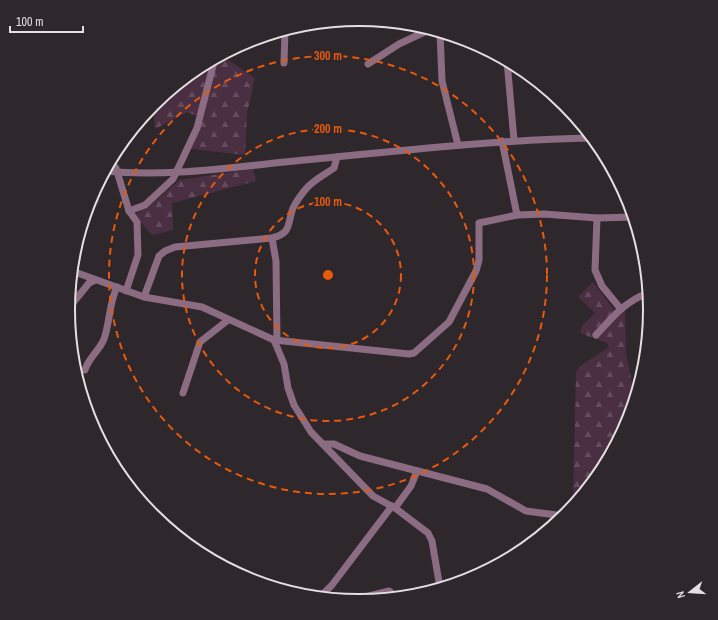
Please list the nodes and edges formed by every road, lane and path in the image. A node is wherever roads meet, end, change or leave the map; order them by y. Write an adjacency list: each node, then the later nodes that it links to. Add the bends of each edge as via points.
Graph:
1 (422, 33): 5 (street, via 399,44)
2 (285, 36): 4 (street)
3 (440, 38): 11 (street, via 442,81)
4 (284, 63)
5 (368, 64)
6 (213, 67): 16 (street, via 196,128)
7 (508, 68): 9 (street)
8 (585, 138): 9 (street)
9 (514, 140): 10 (street)
10 (502, 141): 11 (street); 18 (street)
11 (458, 144): 12 (street)
12 (337, 157): 16 (street); 21 (street, via 334,168 312,183 299,199 287,230)
13 (114, 167): 15 (street)
14 (111, 171): 15 (street)
15 (118, 172): 16 (street); 17 (street)
16 (176, 173): 17 (street, via 167,186 145,205)
17 (129, 211): 25 (street, via 137,222 139,243 136,266)
18 (517, 215): 20 (street, via 544,214); 32 (street, via 479,223 479,260 476,271 449,322 414,353)
19 (627, 217): 20 (street)
20 (597, 218): 29 (street, via 596,276)
21 (272, 238): 27 (street, via 175,247 165,251 159,256); 32 (street, via 276,260)
22 (77, 273): 23 (street)
23 (95, 280): 24 (street); 28 (street, via 89,283)
24 (118, 287): 25 (street); 33 (street, via 111,301 104,339)
25 (126, 291): 27 (street)
26 (642, 295): 29 (street)
27 (144, 297): 30 (street, via 202,307)
28 (76, 300)
29 (620, 308): 31 (street)
30 (228, 320): 32 (street); 34 (street, via 200,342)
31 (596, 335)
32 (276, 340): 35 (street, via 294,405 311,432)
33 (85, 370)
34 (184, 393)
35 (324, 444): 36 (street, via 334,444 360,456); 37 (street, via 373,496)
36 (417, 471): 37 (street, via 411,486); 38 (street, via 487,488 526,511)
37 (394, 507): 39 (street, via 428,533 432,541); 40 (street)
38 (556, 515)
39 (439, 582)
40 (325, 592)

